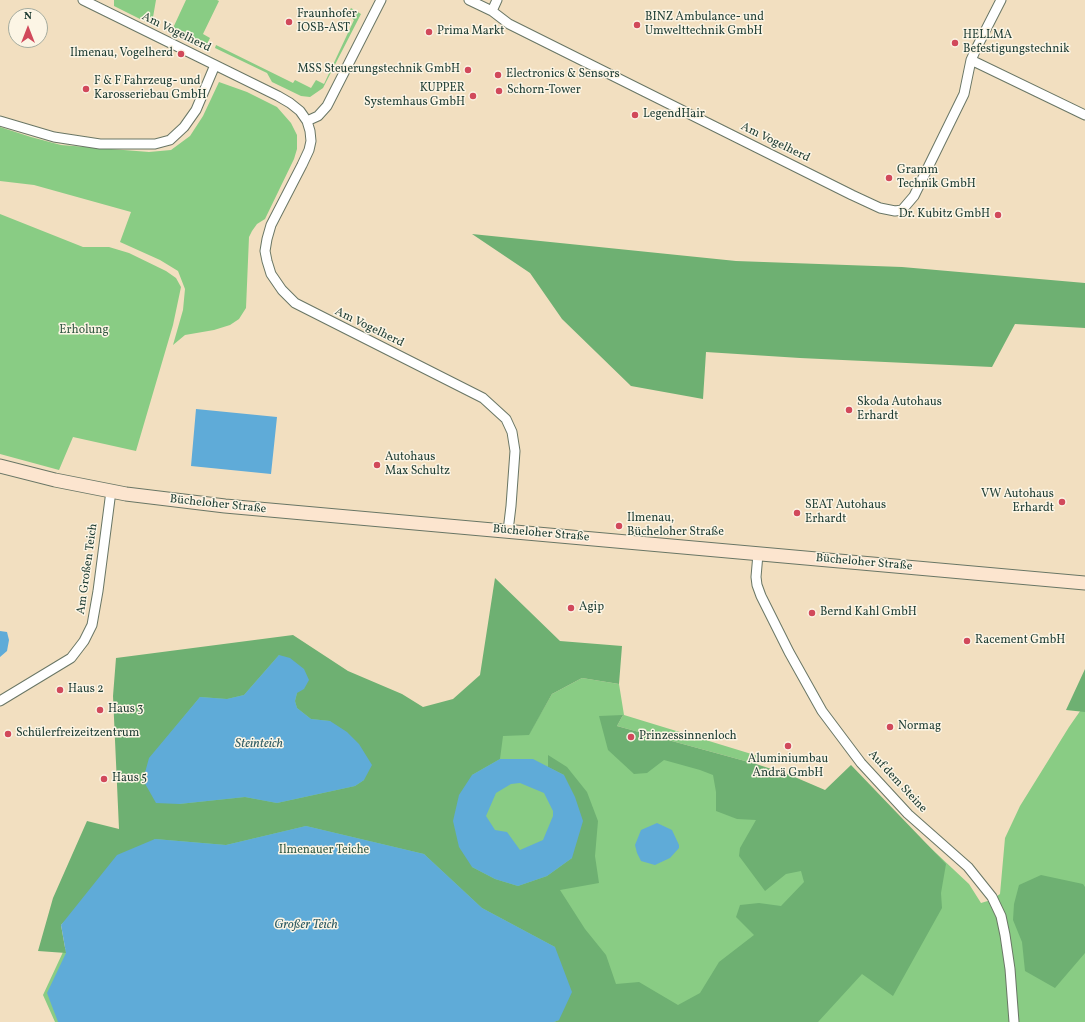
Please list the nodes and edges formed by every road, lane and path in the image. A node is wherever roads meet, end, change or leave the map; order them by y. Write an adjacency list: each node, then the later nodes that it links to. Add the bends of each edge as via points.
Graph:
1 (83, 0): 8 (street, Am Vogelherd)
2 (381, 0): 11 (street, via 327,106 318,116)
3 (469, 0): 6 (street, Am Vogelherd)
4 (497, 0): 6 (street)
5 (1001, 0): 7 (street, Am Vogelherd)
6 (492, 11): 7 (street, Am Vogelherd, via 509,24 852,195 895,211 902,210 914,196 964,94)
7 (971, 60): 9 (street)
8 (215, 65): 10 (street, Am Vogelherd, via 196,110 184,127 170,140 155,144 100,144 54,138); 11 (street, Am Vogelherd, via 290,103)
9 (1085, 115)
10 (0, 121)
11 (307, 121): 14 (street, Am Vogelherd, via 311,140 309,150 267,239 265,251 275,282 295,303 483,398 506,418 512,432 515,451)
12 (0, 466): 13 (main road, Bücheloher Straße)
13 (111, 491): 14 (main road, Bücheloher Straße, via 225,506); 17 (street, Am Großen Teich, via 95,611 92,625 84,641 71,658)
14 (508, 531): 15 (main road, Bücheloher Straße)
15 (758, 554): 16 (main road, Bücheloher Straße); 18 (street, Auf dem Steine, via 756,576 761,596 822,711 866,769 908,814 968,867 992,897 1001,916 1005,935)
16 (1085, 583)
17 (0, 701)
18 (1014, 1022)

